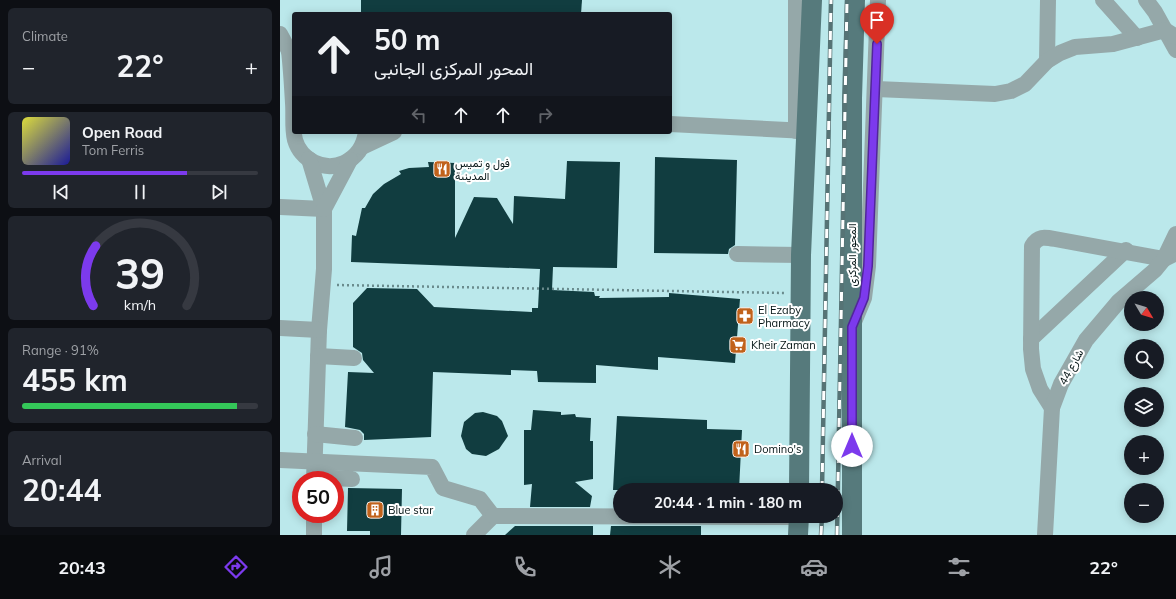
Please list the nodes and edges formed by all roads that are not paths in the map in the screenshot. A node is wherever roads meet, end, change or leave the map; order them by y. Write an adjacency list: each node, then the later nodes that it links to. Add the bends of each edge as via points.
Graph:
1 (796, 0): 16 (street)
2 (812, 0): 16 (main road)
3 (855, 0): 29 (main road, المحور المركزى, via 852,92)
4 (878, 0): 14 (street)
5 (1048, 0): 13 (street)
6 (1103, 0): 10 (street)
7 (1146, 0): 8 (street)
8 (1171, 33): 10 (street); 11 (street)
9 (280, 34): 12 (street)
10 (1137, 38): 13 (street, via 1113,44 1075,47)
11 (1176, 50)
12 (292, 54)
13 (1047, 61): 14 (street, via 1025,84 1011,91 995,94)
14 (876, 89): 29 (street, via 866,282 864,298)
15 (672, 124): 16 (street)
16 (801, 131): 27 (main road)
17 (295, 134): 20 (street, via 298,147)
18 (385, 134): 19 (street)
19 (364, 139): 21 (street)
20 (309, 160): 21 (street, via 325,166 334,166); 23 (street)
21 (350, 160): 23 (street)
22 (280, 207): 23 (street)
23 (324, 209): 31 (street, via 323,284)
24 (1176, 234): 28 (street, شارع 44)
25 (1126, 250): 28 (street); 32 (street); 32 (street, via 1043,237 1036,240 1032,246)
26 (736, 254): 27 (street)
27 (801, 255): 43 (main road)
28 (1170, 256): 35 (street, شارع 44, via 1119,301 1086,340 1064,378)
29 (852, 327): 49 (main road, المحور المركزى)
30 (280, 328): 31 (street)
31 (319, 330): 33 (street)
32 (1031, 339): 35 (street, via 1033,369 1040,389)
33 (318, 356): 34 (street); 36 (street)
34 (354, 358)
35 (1052, 408): 50 (street, شارع 44)
36 (314, 434): 37 (street); 39 (street)
37 (355, 438)
38 (280, 460): 39 (street)
39 (314, 461): 40 (street); 44 (street, via 432,467 443,488 480,499)
40 (314, 471)
41 (344, 479): 42 (street)
42 (352, 479)
43 (799, 483)
44 (493, 516): 45 (street); 48 (street)
45 (613, 519)
46 (314, 523): 47 (street)
47 (314, 535)
48 (474, 535)
49 (852, 535)
50 (1045, 535)

